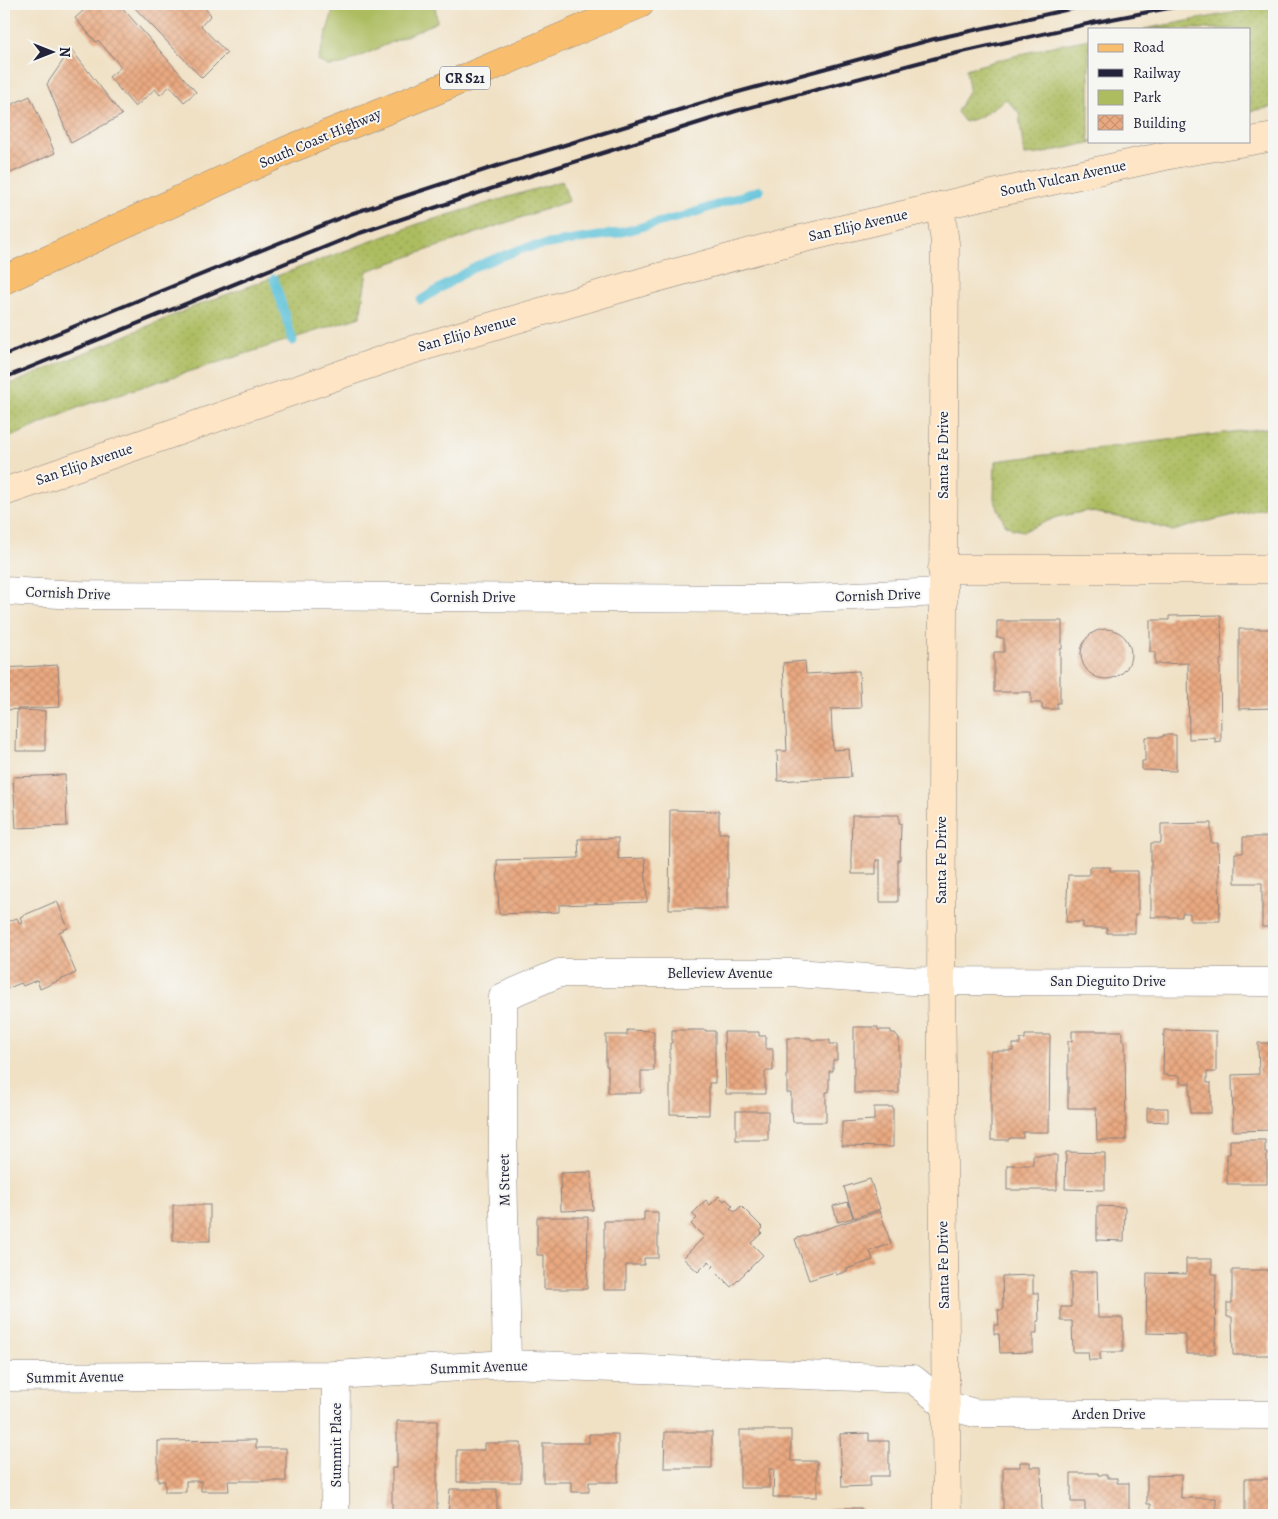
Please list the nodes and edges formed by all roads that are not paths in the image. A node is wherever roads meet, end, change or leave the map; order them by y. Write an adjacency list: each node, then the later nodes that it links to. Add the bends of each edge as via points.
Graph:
1 (640, 4): 6 (main road, South Coast Highway / CR S21, via 290,149)
2 (1274, 137): 3 (main road, South Vulcan Avenue)
3 (1250, 141)
4 (1245, 142): 5 (main road, South Vulcan Avenue, via 1174,154)
5 (940, 206): 7 (main road, San Elijo Avenue, via 765,248 405,352); 9 (main road, Santa Fe Drive, via 945,243)
6 (4, 280)
7 (4, 492)
8 (1274, 569): 9 (main road, Cornish Drive)
9 (942, 581): 10 (street, Cornish Drive, via 768,598 89,595); 11 (main road, Santa Fe Drive)
10 (4, 591)
11 (941, 980): 12 (street, San Dieguito Drive); 13 (street, Belleview Avenue, via 794,972 559,973); 17 (main road, Santa Fe Drive)
12 (1274, 982)
13 (504, 997): 14 (street, M Street)
14 (507, 1364): 15 (street, Summit Avenue); 17 (street, Summit Avenue, via 913,1378)
15 (336, 1374): 16 (street, Summit Avenue); 19 (street, Summit Place)
16 (4, 1377)
17 (945, 1405): 18 (street, Arden Drive, via 984,1414); 20 (main road, Santa Fe Drive)
18 (1274, 1415)
19 (335, 1515)
20 (947, 1515)

